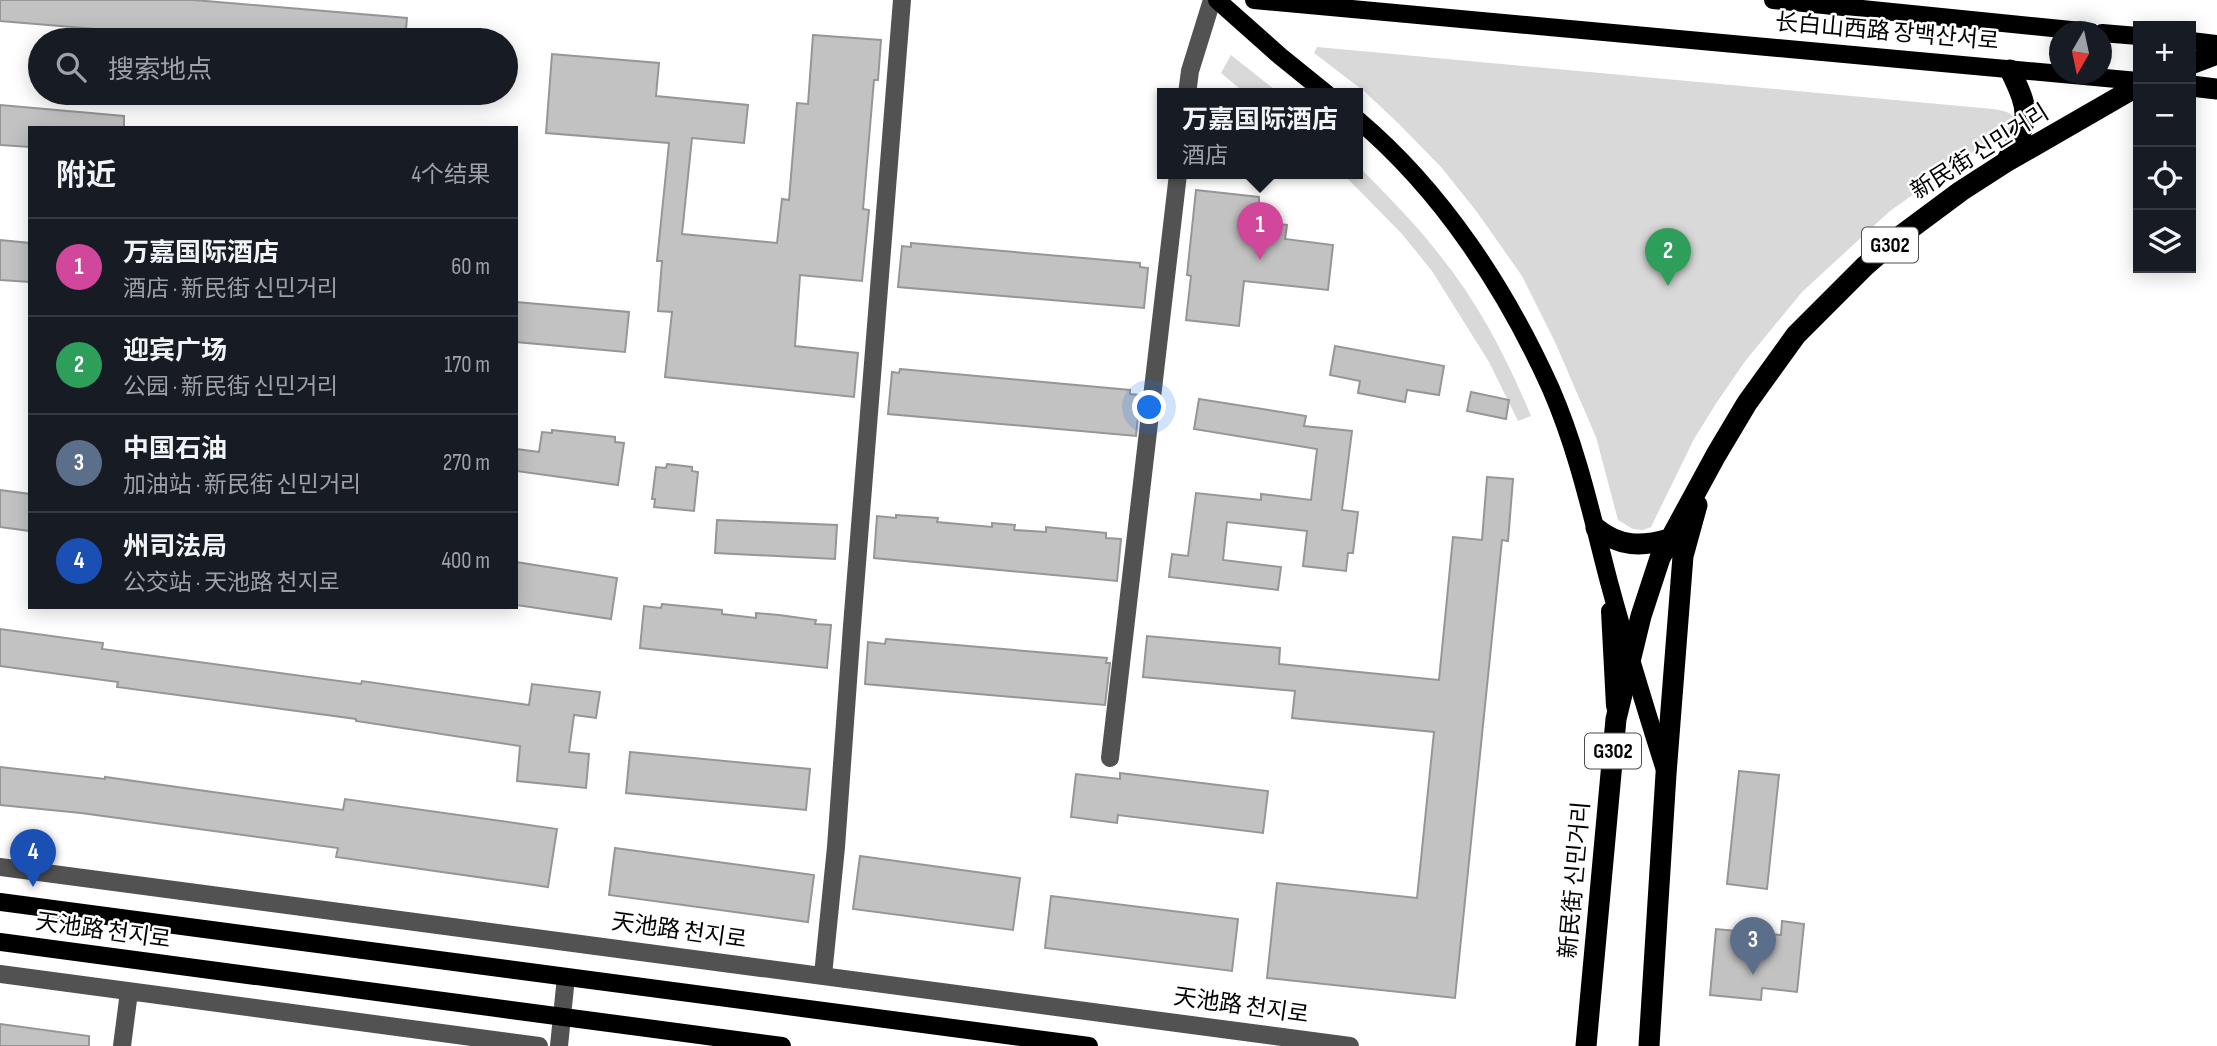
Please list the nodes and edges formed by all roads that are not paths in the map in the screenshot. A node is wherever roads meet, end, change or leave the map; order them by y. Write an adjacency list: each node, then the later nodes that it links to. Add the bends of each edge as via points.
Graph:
1 (902, 0): 35 (street)
2 (1212, 0): 17 (street)
3 (1217, 0): 18 (main road)
4 (1254, 0): 13 (main road, 长白山西路 장백산서로)
5 (1773, 0): 6 (main road, 长白山西路 장백산서로)
6 (2049, 28)
7 (2112, 34): 8 (main road)
8 (2133, 36)
9 (2196, 42): 10 (main road)
10 (2217, 44)
11 (2217, 54): 12 (highway)
12 (2196, 62)
13 (2010, 70): 14 (main road, 长白山西路 장백산서로); 21 (highway, via 2024,99 2026,118)
14 (2133, 83)
15 (2133, 87): 21 (highway, 新民街 신민거리 / G302)
16 (2196, 87): 19 (highway)
17 (1188, 88)
18 (1320, 88)
19 (2217, 89)
20 (1363, 124): 24 (main road, 新民街 신민거리, via 1448,215 1523,331 1552,391)
21 (2006, 162): 23 (highway, 新民街 신민거리 / G302, via 1895,240 1816,313 1777,359)
22 (1177, 179): 29 (street)
23 (1706, 473): 25 (highway, 新民街 신민거리 / G302); 30 (highway, 新民街 신민거리 / G302, via 1684,556)
24 (1596, 528): 25 (highway, via 1626,544); 26 (main road, 新民街 신민거리)
25 (1670, 539): 27 (highway, 新民街 신민거리 / G302, via 1648,593)
26 (1608, 580): 27 (main road, 新民街 신민거리); 28 (main road, 新民街 신민거리)
27 (1631, 660): 28 (highway, 新民街 신민거리 / G302); 30 (main road, 新民街 신민거리)
28 (1616, 719): 45 (highway, 新民街 신민거리 / G302)
29 (1110, 758)
30 (1666, 774): 46 (highway, 新民街 신민거리 / G302)
31 (0, 867): 35 (street, 天池路 천지로)
32 (0, 902): 36 (main road, 天池路 천지로)
33 (0, 942): 38 (main road, 天池路 천지로)
34 (0, 974): 37 (street)
35 (823, 975): 44 (street, 天池路 천지로)
36 (566, 976): 38 (street); 43 (main road, 天池路 천지로)
37 (129, 992): 39 (street); 40 (street)
38 (562, 1016): 41 (street); 42 (main road, 天池路 천지로)
39 (122, 1046)
40 (539, 1046)
41 (559, 1046)
42 (782, 1046)
43 (1089, 1046)
44 (1350, 1046)
45 (1586, 1046)
46 (1649, 1046)

